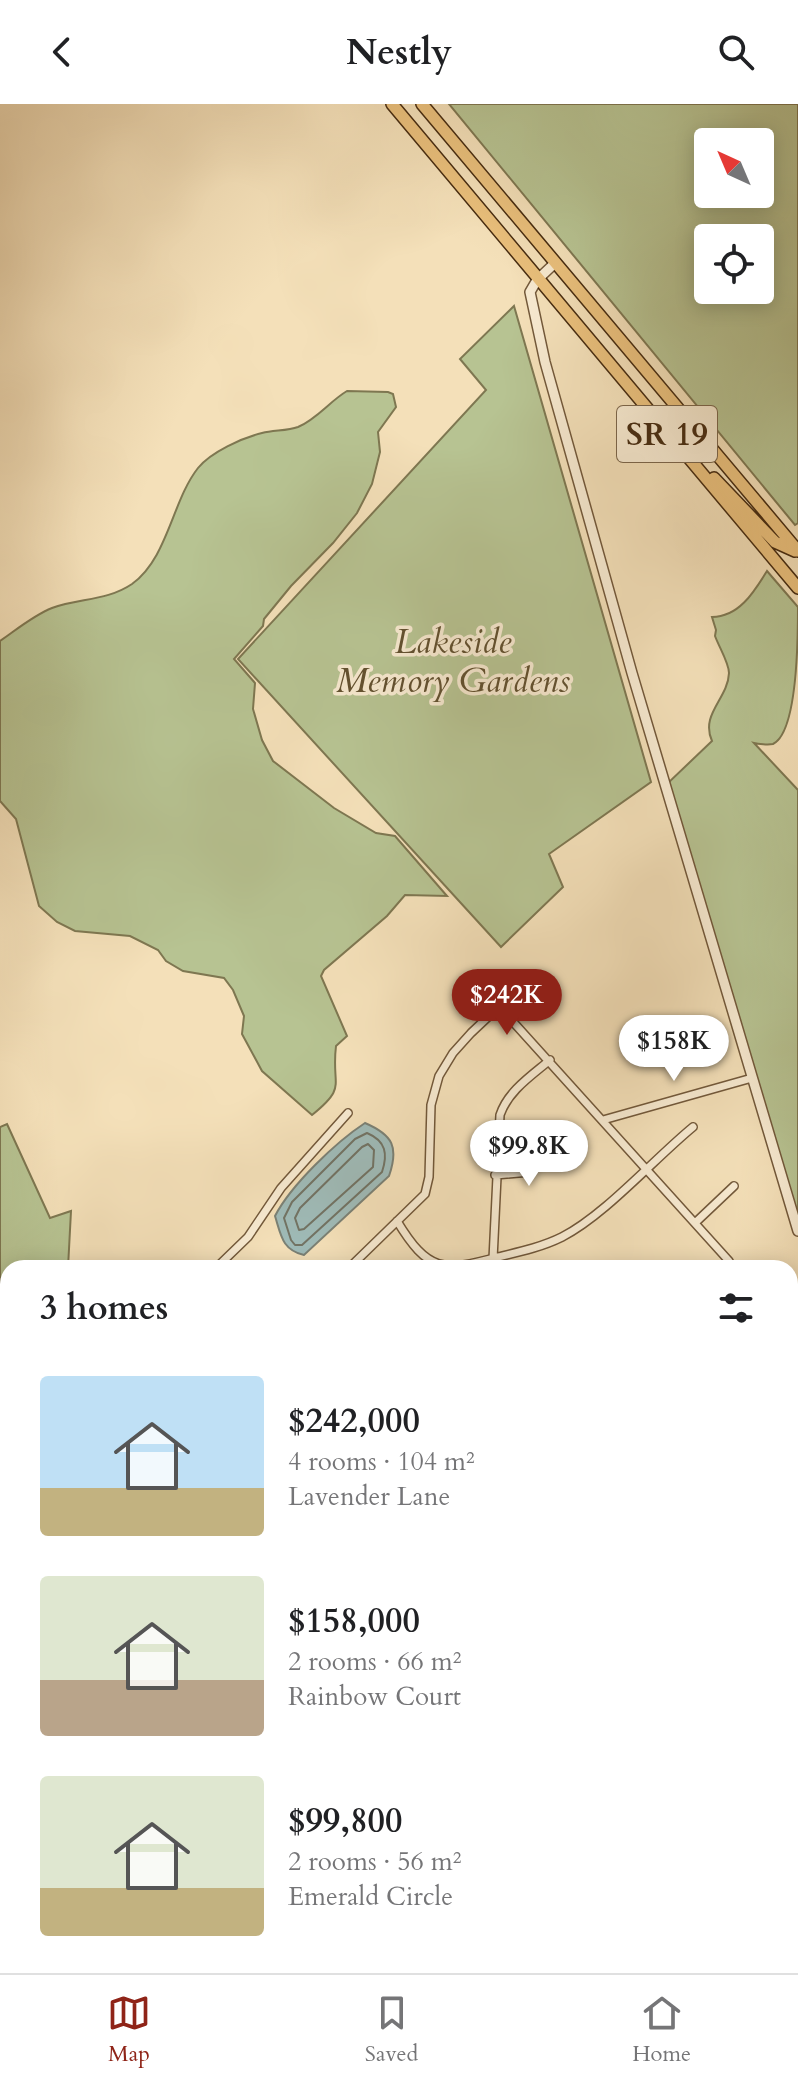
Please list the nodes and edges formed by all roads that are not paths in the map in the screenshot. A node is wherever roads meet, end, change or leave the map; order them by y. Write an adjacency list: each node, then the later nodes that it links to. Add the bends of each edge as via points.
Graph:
1 (392, 104): 4 (main road, SR 19)
2 (422, 104): 3 (main road, SR 19)
3 (554, 264): 4 (street); 6 (main road, SR 19)
4 (537, 280): 5 (main road, SR 19); 11 (street, via 531,303 549,377)
5 (691, 462): 6 (main road, via 704,467 775,542); 7 (main road, SR 19)
6 (798, 552)
7 (782, 568): 8 (main road); 9 (main road, SR 19)
8 (798, 575)
9 (798, 588)
10 (550, 1060): 13 (street); 17 (street, via 502,1108); 19 (street, via 504,1013 493,1013 471,1033 447,1062 434,1089 427,1190)
11 (752, 1078): 13 (street); 21 (street)
12 (348, 1113): 23 (street)
13 (603, 1120): 16 (street)
14 (693, 1127): 16 (street)
15 (547, 1158): 17 (street, via 530,1172)
16 (646, 1168): 20 (street); 22 (street, via 561,1238)
17 (495, 1175): 22 (street)
18 (734, 1186): 20 (street)
19 (397, 1221): 24 (street); 25 (street, via 414,1247)
20 (696, 1222): 27 (street)
21 (798, 1231)
22 (493, 1259): 26 (street)
23 (224, 1260)
24 (357, 1260)
25 (432, 1260)
26 (485, 1260)
27 (728, 1260)

